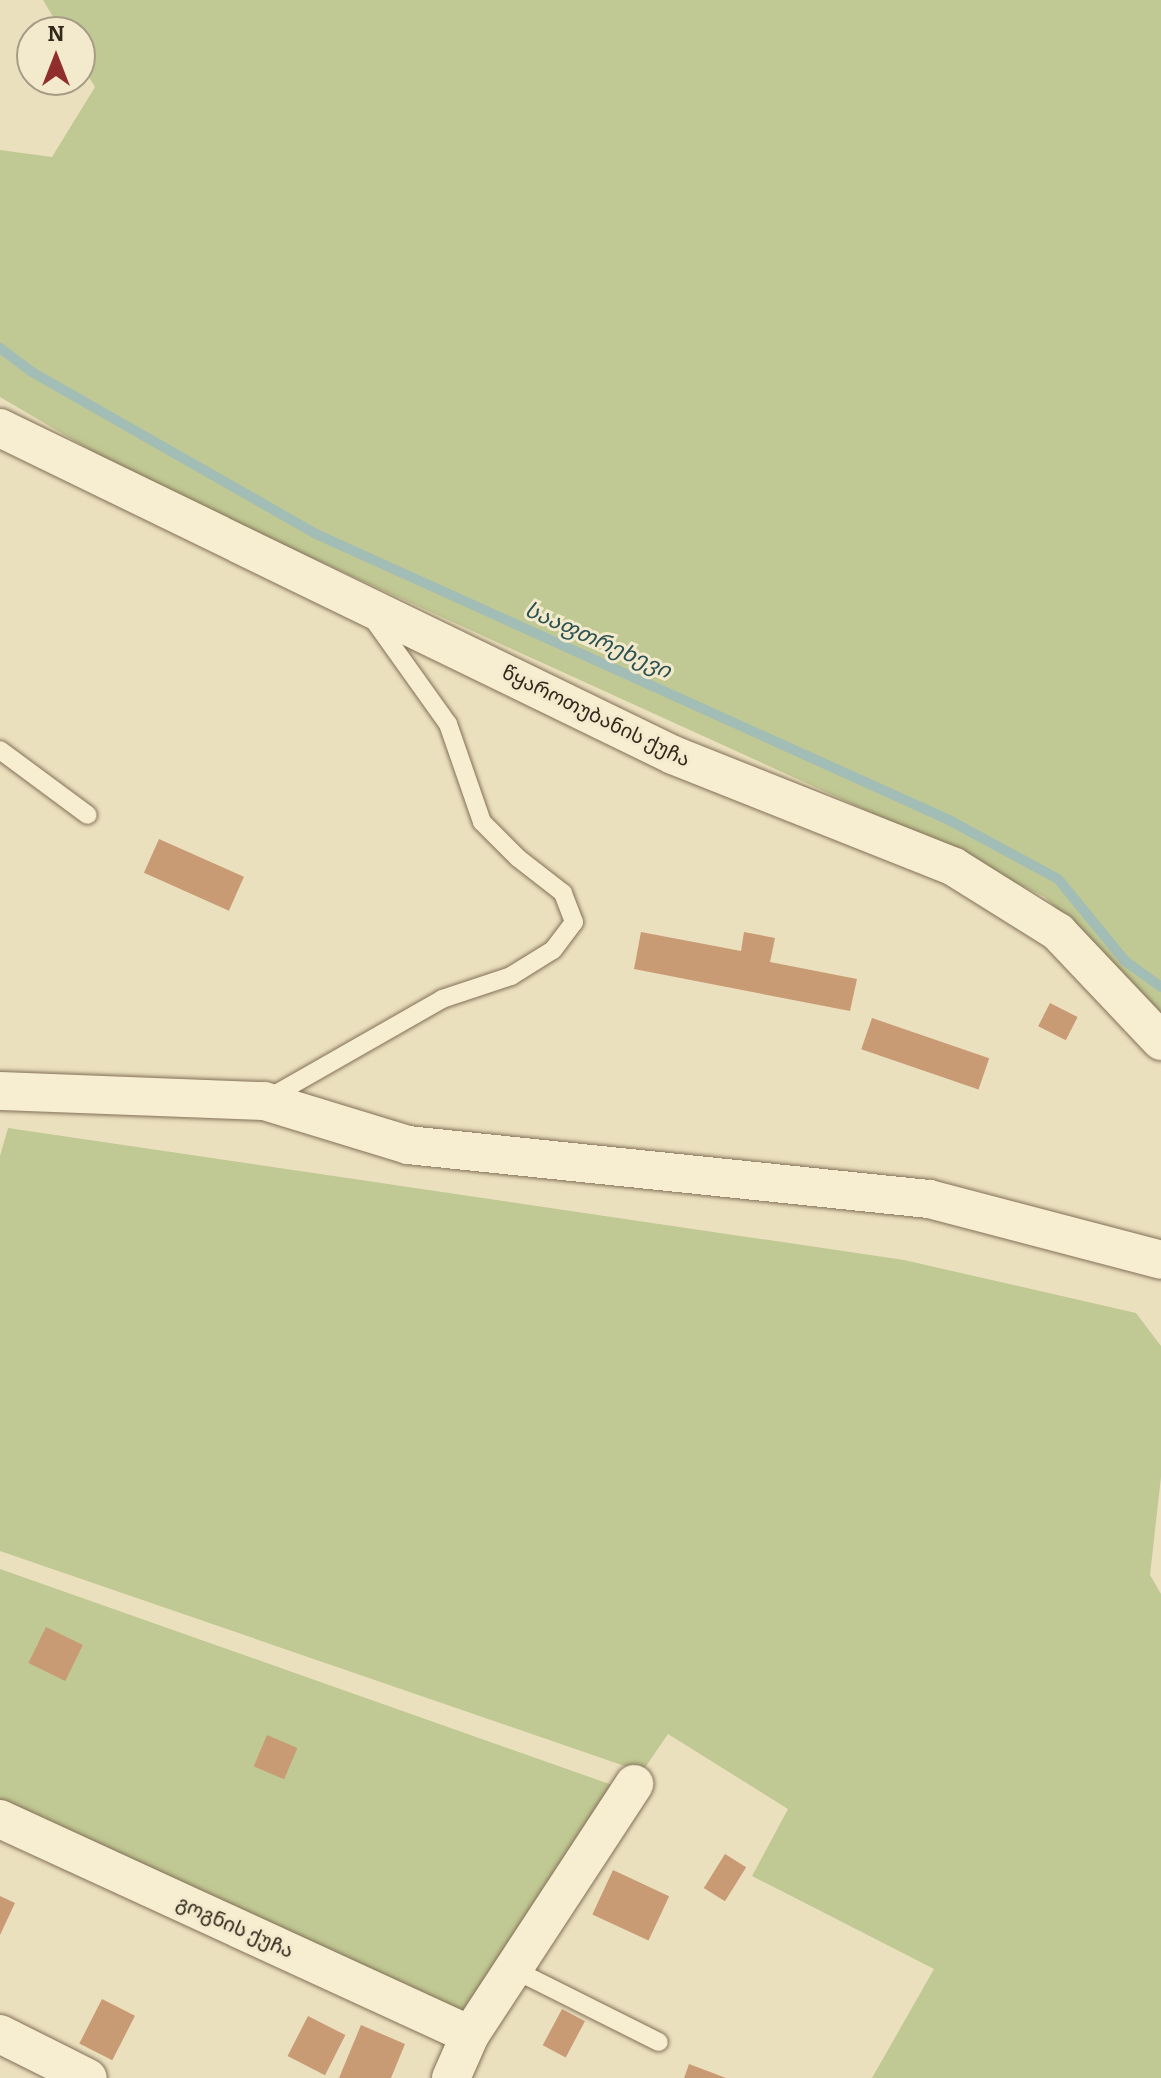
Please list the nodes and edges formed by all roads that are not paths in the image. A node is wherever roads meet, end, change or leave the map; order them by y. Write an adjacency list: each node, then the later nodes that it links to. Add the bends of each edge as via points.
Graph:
1 (0, 428): 2 (street, წყაროთუბანის ქუჩა)
2 (358, 599): 5 (street, წყაროთუბანის ქუჩა, via 673,755 954,867 1058,932); 7 (lane, via 448,724 482,822 563,893 574,922 553,950 511,976 442,999)
3 (0, 750): 4 (lane)
4 (88, 815)
5 (1161, 1041)
6 (0, 1091): 7 (street)
7 (264, 1101): 8 (street, via 408,1145 929,1199)
8 (1161, 1260)
9 (634, 1784): 11 (street)
10 (0, 1819): 13 (street, გოგნის ქუჩა)
11 (513, 1969): 13 (street); 14 (lane)
12 (0, 2034): 15 (street)
13 (470, 2035): 16 (street)
14 (659, 2042)
15 (88, 2078)
16 (451, 2078)

